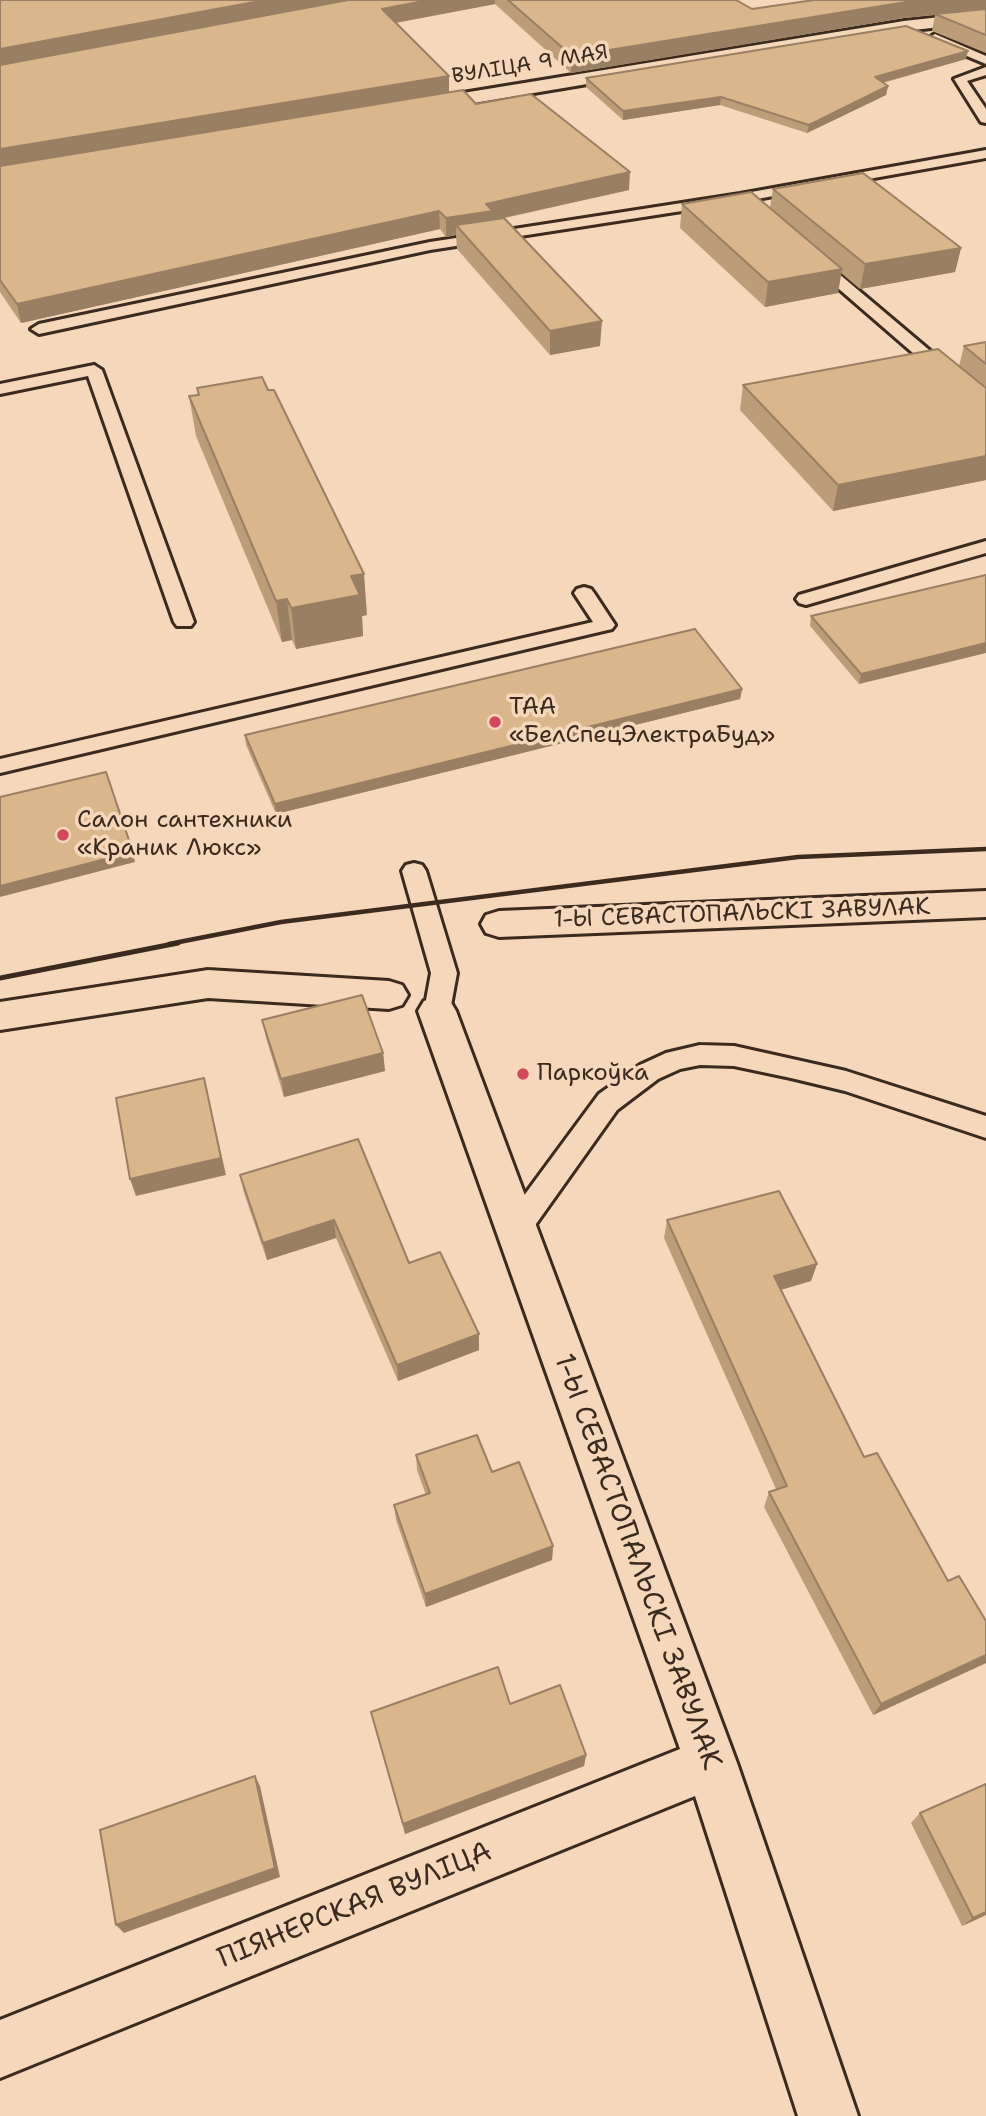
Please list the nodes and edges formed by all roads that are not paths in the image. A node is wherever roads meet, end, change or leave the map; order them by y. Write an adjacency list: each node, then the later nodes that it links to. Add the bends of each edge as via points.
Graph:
1 (986, 17): 2 (street, ВУЛІЦА 9 МАЯ)
2 (904, 26): 3 (lane); 5 (street, ВУЛІЦА 9 МАЯ)
3 (986, 60)
4 (986, 71): 6 (lane, via 960,79)
5 (397, 110)
6 (986, 119)
7 (986, 154): 8 (lane)
8 (740, 198): 9 (lane); 11 (lane, via 430,246)
9 (761, 215)
10 (802, 250): 13 (lane)
11 (38, 329)
12 (0, 389): 17 (lane, via 94,370)
13 (986, 407)
14 (986, 547): 16 (lane)
15 (584, 593): 18 (lane, via 605,625)
16 (806, 599)
17 (184, 622)
18 (0, 766)
19 (414, 871): 23 (lane, via 444,973)
20 (986, 904): 21 (street, 1-Ы СЕВАСТОПАЛЬСКІ ЗАВУЛАК)
21 (499, 924)
22 (389, 996): 24 (street, via 208,984)
23 (437, 1011): 26 (street, 1-Ы СЕВАСТОПАЛЬСКІ ЗАВУЛАК)
24 (0, 1016)
25 (986, 1126): 26 (lane, via 846,1081 768,1063 734,1056 675,1060 649,1072 608,1102)
26 (516, 1229): 27 (street, 1-Ы СЕВАСТОПАЛЬСКІ ЗАВУЛАК)
27 (710, 1763): 28 (street, ПІЯНЕРСКАЯ ВУЛІЦА); 29 (street, 1-Ы СЕВАСТОПАЛЬСКІ ЗАВУЛАК)
28 (0, 2049)
29 (828, 2116)

